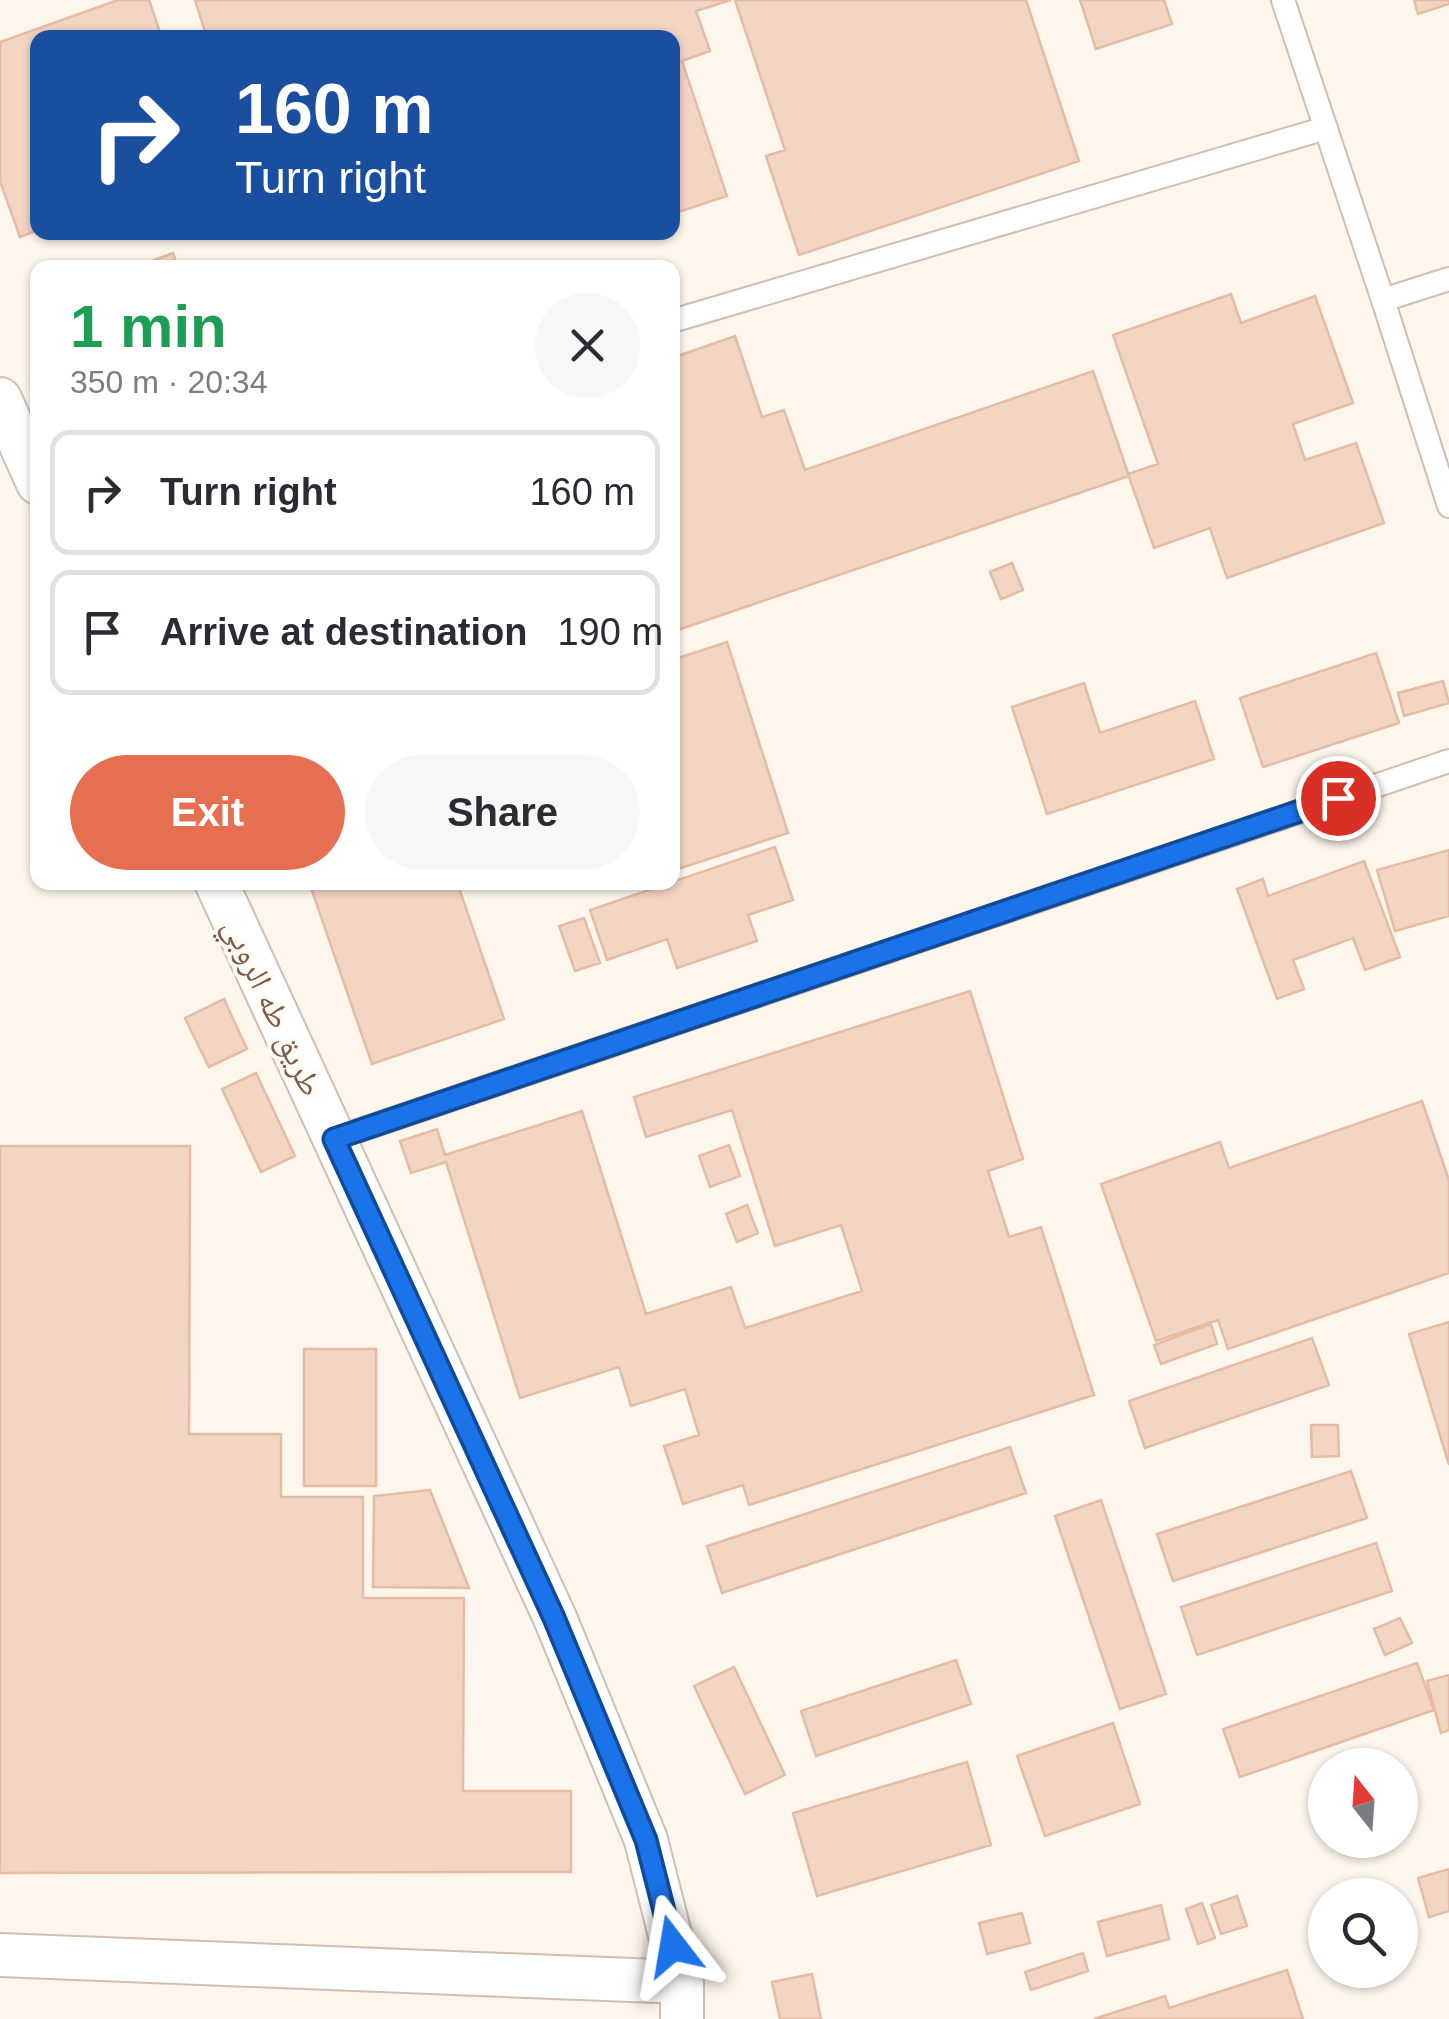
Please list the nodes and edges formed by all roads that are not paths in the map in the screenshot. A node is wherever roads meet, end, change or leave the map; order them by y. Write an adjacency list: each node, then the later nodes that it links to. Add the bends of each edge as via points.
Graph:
1 (1282, 0): 2 (lane)
2 (1326, 128): 4 (lane); 5 (lane)
3 (1449, 278): 4 (lane)
4 (1383, 300): 8 (lane)
5 (680, 319)
6 (0, 399): 7 (street)
7 (30, 465)
8 (1449, 506)
9 (1449, 761): 11 (lane)
10 (220, 890): 11 (street, طريق طه الروبي)
11 (334, 1139): 13 (street, طريق طه الروبي, via 546,1600 646,1840)
12 (0, 1955): 13 (street)
13 (682, 2000)

